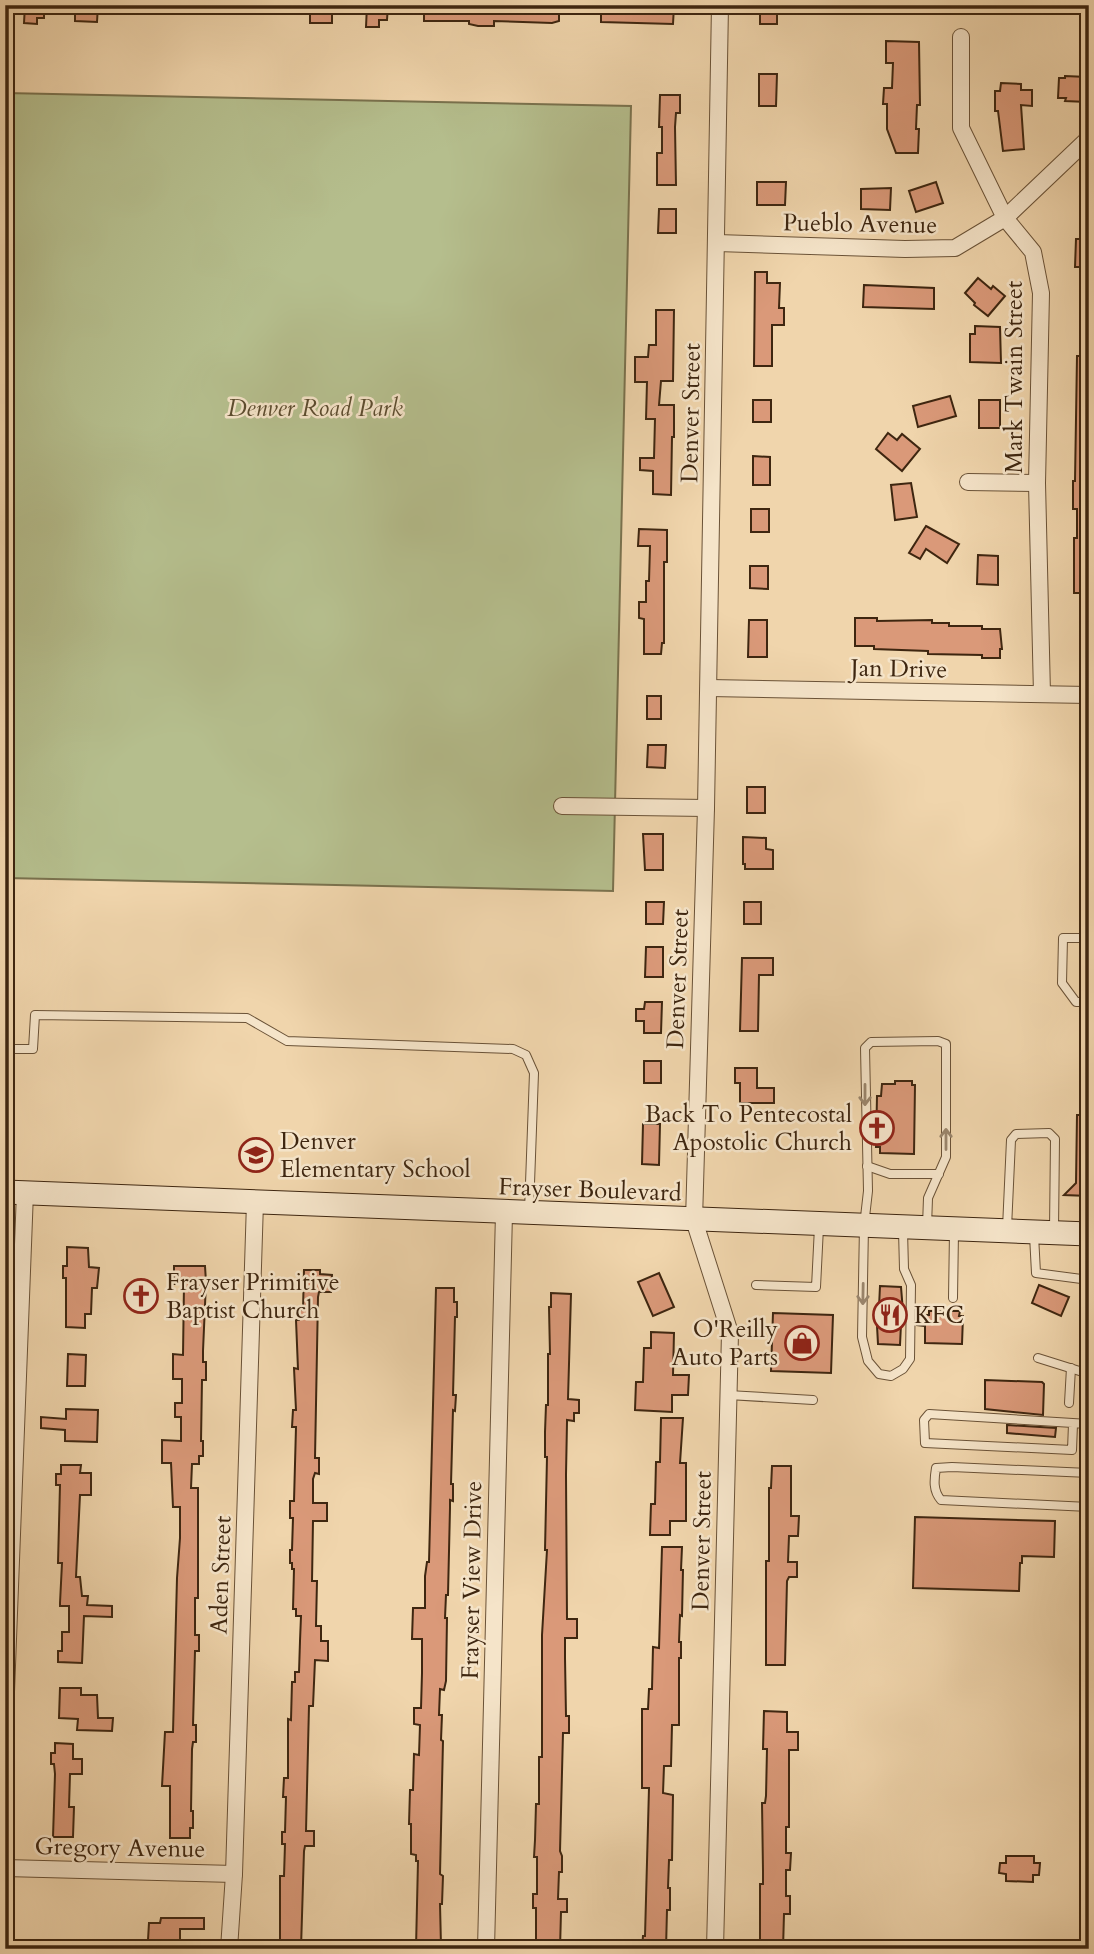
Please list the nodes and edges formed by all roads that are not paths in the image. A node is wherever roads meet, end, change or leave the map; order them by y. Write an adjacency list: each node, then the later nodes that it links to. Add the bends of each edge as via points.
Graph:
1 (720, 5): 5 (street, Denver Street)
2 (961, 37): 4 (street, Mark Twain Street, via 961,128)
3 (1089, 138): 4 (street, Pueblo Avenue)
4 (1005, 218): 5 (street, Pueblo Avenue, via 956,247); 7 (street, Mark Twain Street, via 1033,252 1041,293)
5 (717, 243): 8 (street, Denver Street)
6 (968, 482): 7 (street)
7 (1037, 483): 9 (street, Mark Twain Street)
8 (709, 688): 9 (street, Jan Drive); 12 (street, Denver Street)
9 (1042, 694): 10 (street, Jan Drive)
10 (1089, 695)
11 (562, 806): 12 (street)
12 (706, 808): 22 (street, Denver Street)
13 (1089, 938): 14 (lane, via 1063,938 1062,983 1076,1002)
14 (1089, 1002)
15 (5, 1049): 21 (lane, via 33,1049 36,1015 247,1018 287,1041 513,1049 526,1055 534,1073)
16 (867, 1166): 17 (lane, via 890,1174); 17 (lane, one-way to 16, via 946,1157 946,1044 938,1041 871,1042 864,1048); 24 (lane)
17 (939, 1174): 26 (lane, via 928,1198)
18 (15, 1192): 19 (main road, Frayser Boulevard); 44 (street)
19 (255, 1202): 20 (main road, Frayser Boulevard); 46 (street, Aden Street)
20 (504, 1213): 21 (main road, Frayser Boulevard); 48 (street, Frayser View Drive)
21 (529, 1214): 22 (main road, Frayser Boulevard)
22 (694, 1220): 23 (main road, Frayser Boulevard); 37 (street, Denver Street, via 730,1333)
23 (819, 1224): 24 (main road, Frayser Boulevard); 32 (lane, via 816,1287)
24 (864, 1226): 25 (main road, Frayser Boulevard); 25 (lane, one-way to 25, via 862,1337 868,1362 879,1374 891,1376 910,1359 911,1285 904,1269)
25 (903, 1227): 26 (main road, Frayser Boulevard)
26 (927, 1228): 27 (main road, Frayser Boulevard)
27 (954, 1229): 28 (main road, Frayser Boulevard); 33 (lane)
28 (1007, 1231): 29 (main road, Frayser Boulevard); 29 (lane, via 1011,1140 1016,1134 1049,1133 1055,1139)
29 (1044, 1232): 30 (main road, Frayser Boulevard); 31 (lane, via 1036,1272)
30 (1089, 1234)
31 (1089, 1280)
32 (756, 1285)
33 (953, 1298)
34 (1038, 1358): 35 (lane)
35 (1071, 1368): 36 (lane); 39 (lane)
36 (1089, 1374)
37 (728, 1395): 38 (lane); 49 (street, Denver Street)
38 (813, 1399)
39 (1069, 1403)
40 (1073, 1424): 40 (lane, via 929,1414 925,1443 1072,1450); 41 (lane)
41 (1089, 1424)
42 (1089, 1473): 43 (lane, via 952,1467 936,1468 934,1479 941,1500)
43 (1089, 1507)
44 (5, 1718)
45 (5, 1868): 46 (street, Gregory Avenue)
46 (234, 1874): 47 (street, Aden Street)
47 (229, 1949)
48 (486, 1949)
49 (715, 1949)

